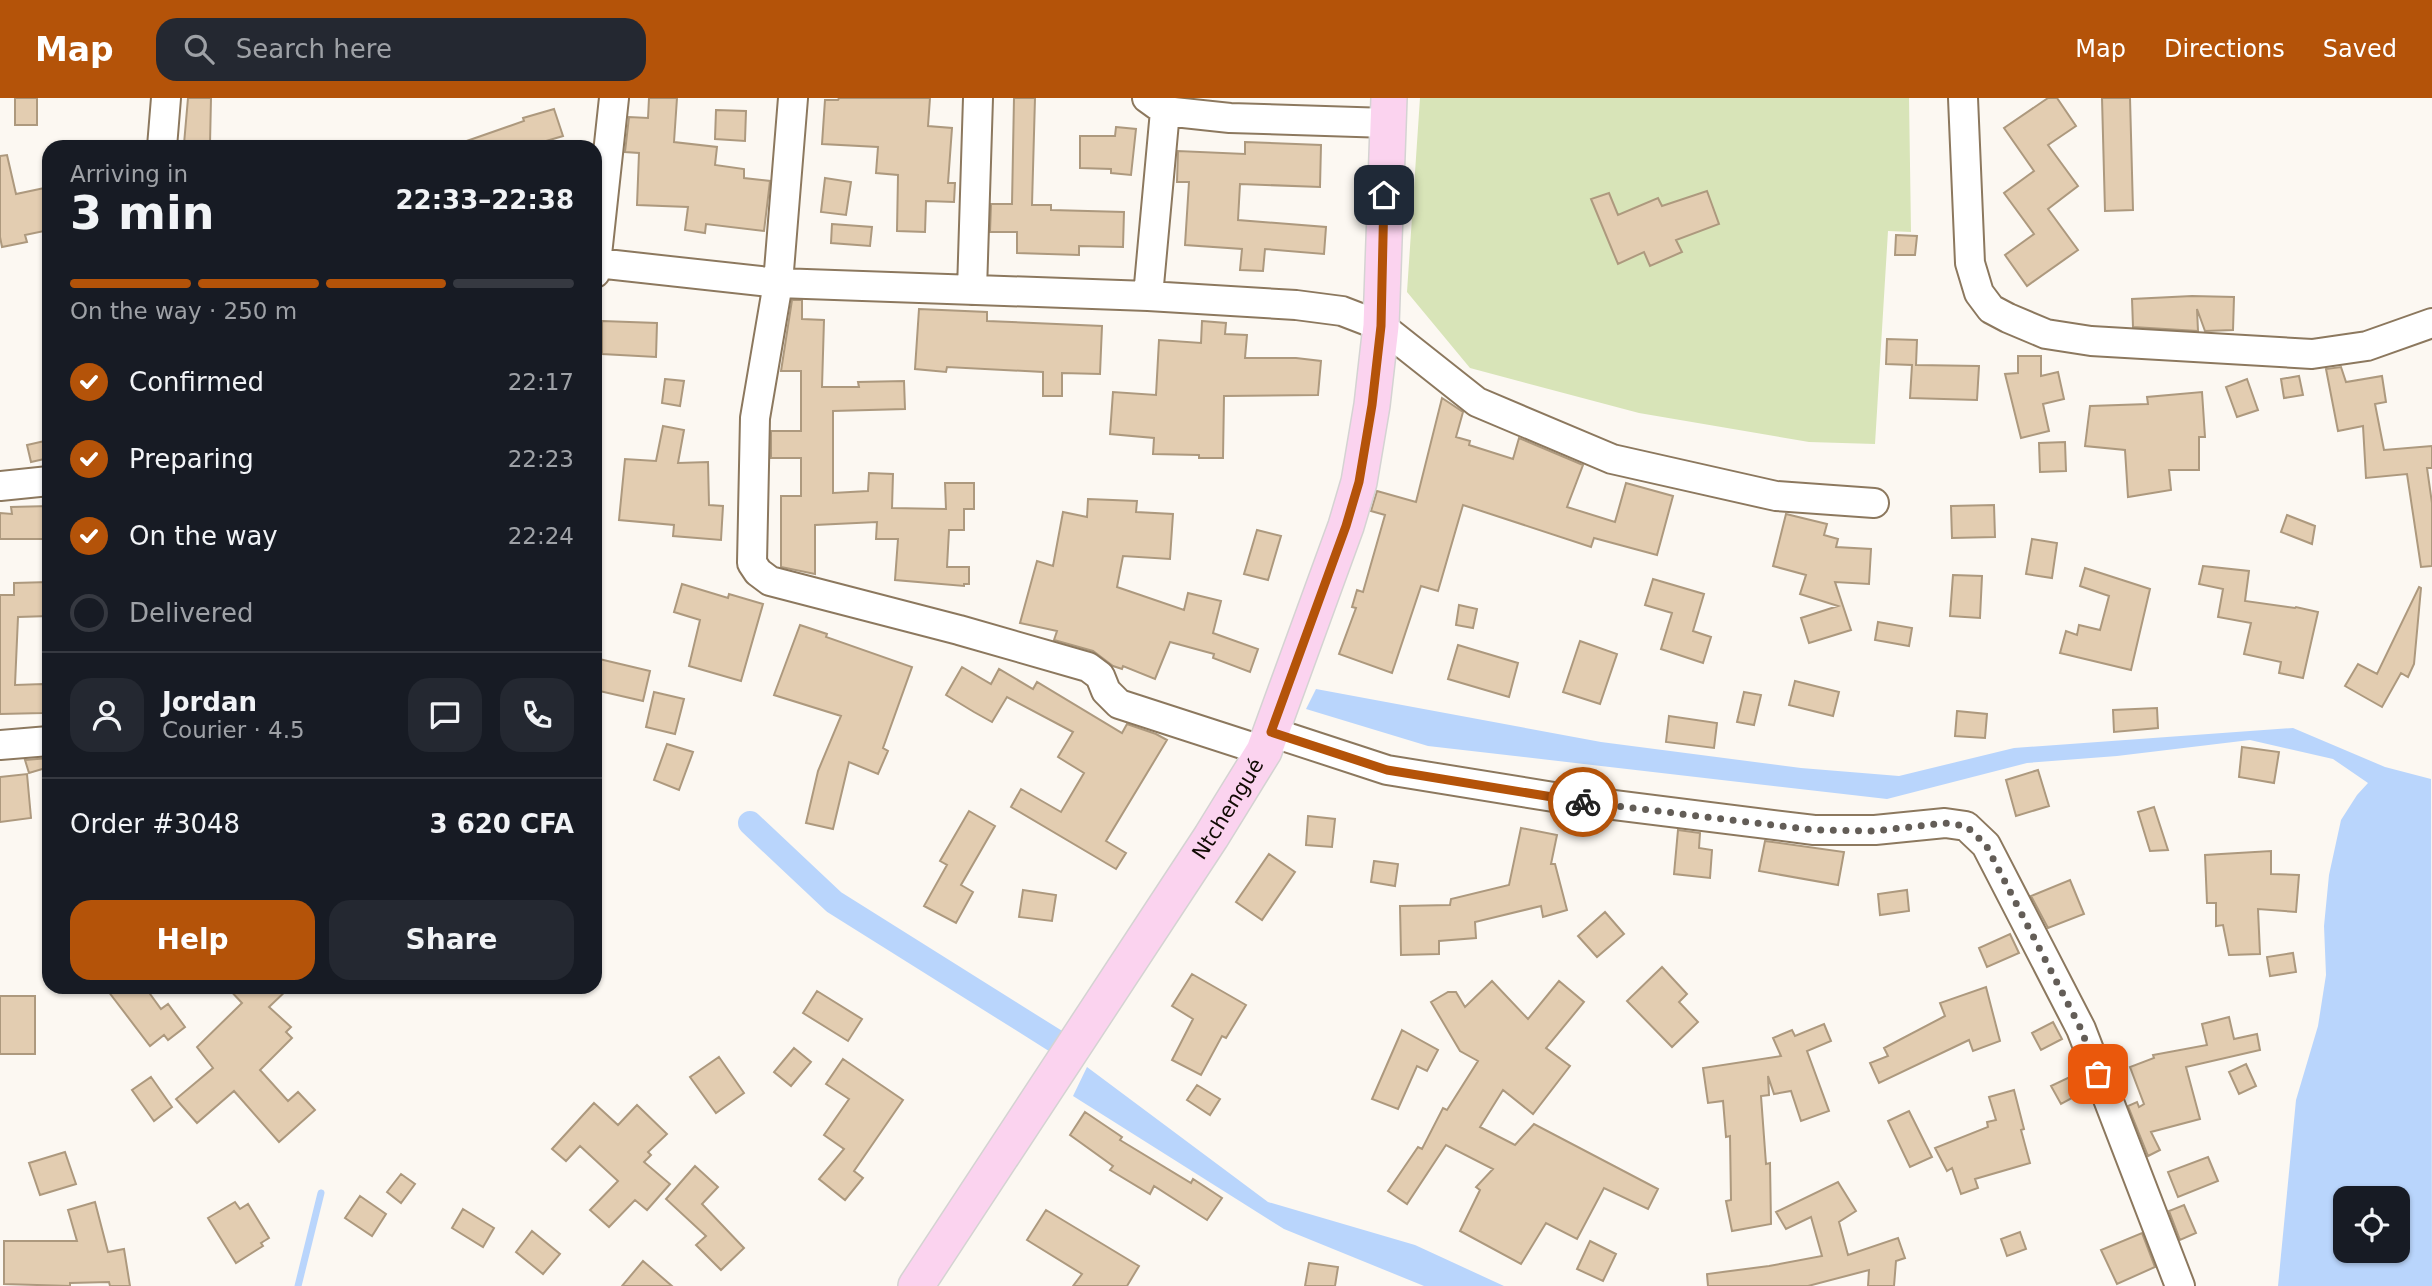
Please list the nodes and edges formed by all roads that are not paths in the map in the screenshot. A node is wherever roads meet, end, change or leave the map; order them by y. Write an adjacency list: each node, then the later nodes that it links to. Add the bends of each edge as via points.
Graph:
1 (166, 98): 9 (street)
2 (614, 98): 10 (street)
3 (793, 98): 12 (street)
4 (978, 98): 13 (street)
5 (1963, 98): 15 (street, via 1970,263 1979,293 1991,309 2008,318 2046,334 2091,341 2312,354 2367,346)
6 (1156, 104): 7 (street); 14 (street)
7 (1231, 108): 8 (street)
8 (1388, 110): 16 (main road, Ntchengué)
9 (163, 140)
10 (602, 184)
11 (602, 268): 12 (street)
12 (778, 282): 13 (street); 21 (street, via 755,418 752,563 758,572 770,581 1088,667 1119,704)
13 (972, 290): 14 (street)
14 (1148, 296): 16 (street, via 1296,305 1342,311)
15 (2432, 323)
16 (1381, 326): 19 (street, via 1477,401 1612,459 1776,496); 21 (main road, Ntchengué, via 1359,482)
17 (42, 482): 18 (street)
18 (0, 486)
19 (1874, 503)
20 (42, 742): 22 (street)
21 (1268, 742): 23 (main road, Ntchengué, via 1211,837); 24 (street, via 1387,770 1617,806 1814,830 1875,831 1945,823 1966,826 1986,845 2081,1029)
22 (0, 745)
23 (916, 1286)
24 (2180, 1286)

